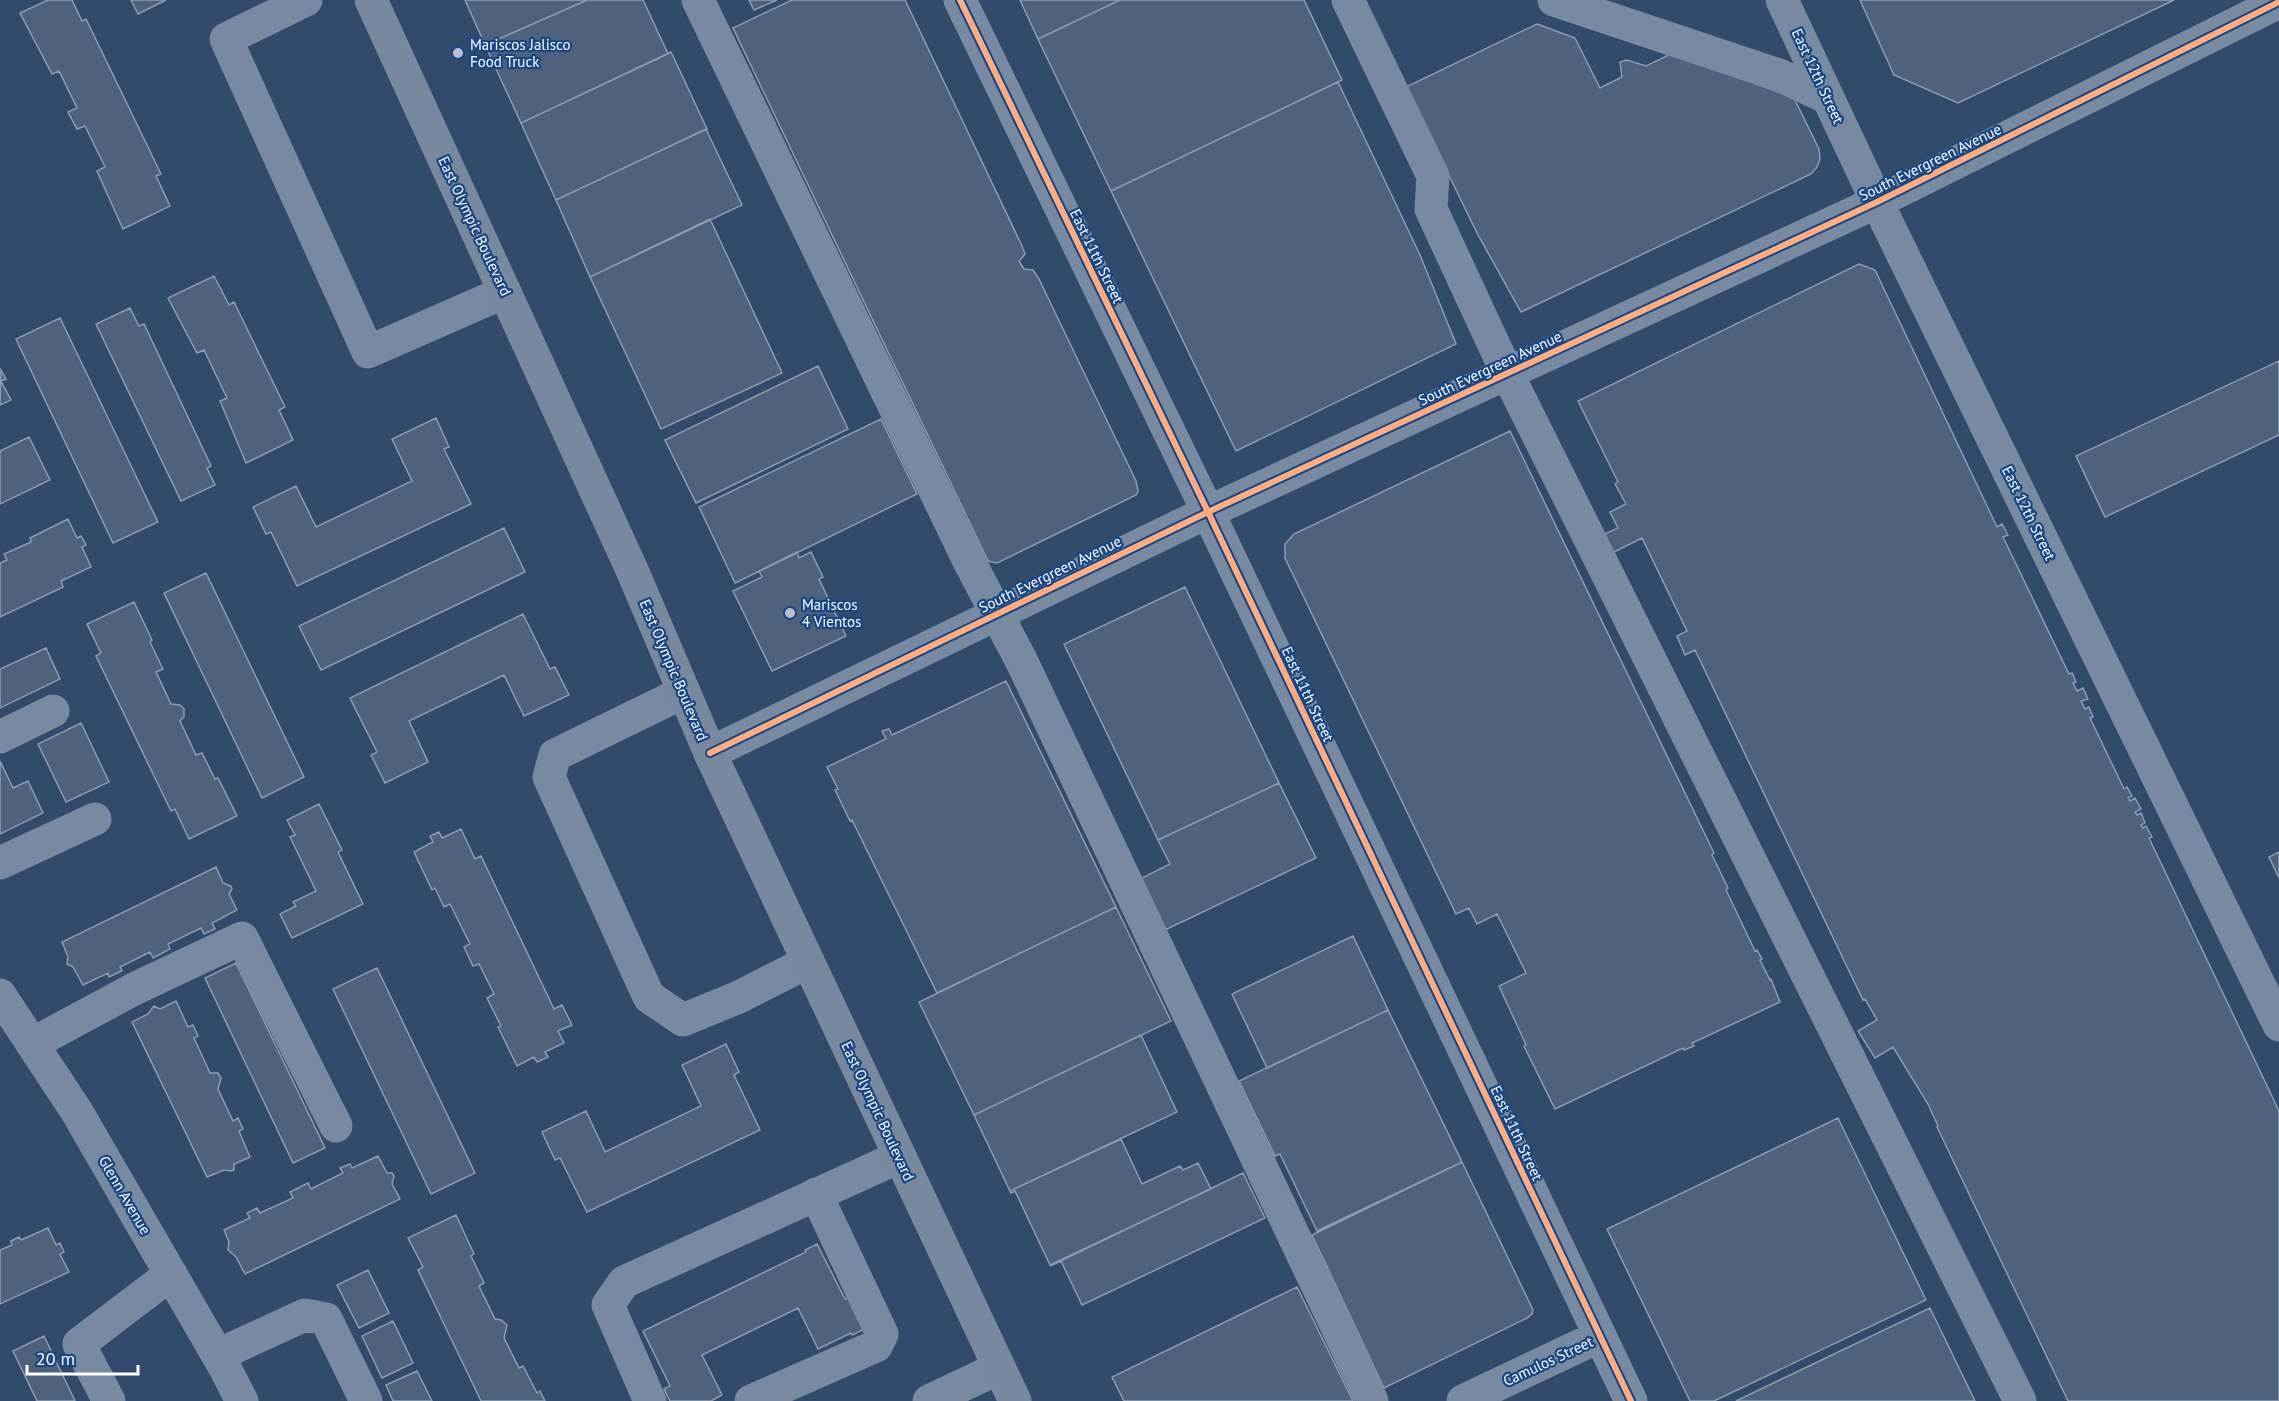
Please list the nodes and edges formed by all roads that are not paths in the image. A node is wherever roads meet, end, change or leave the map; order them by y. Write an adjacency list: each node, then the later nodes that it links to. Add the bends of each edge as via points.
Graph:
1 (306, 0): 12 (street, via 226,39 369,352)
2 (372, 0): 12 (main road, East Olympic Boulevard)
3 (698, 0): 15 (street)
4 (960, 0): 14 (street, East 11th Street)
5 (1348, 0): 13 (street, via 1433,176 1431,209)
6 (1554, 0): 10 (street, via 1779,75)
7 (1782, 0): 10 (street, East 12th Street)
8 (2279, 2): 9 (street, South Evergreen Avenue)
9 (2231, 11): 11 (street, South Evergreen Avenue)
10 (1828, 98): 11 (street, East 12th Street)
11 (1877, 202): 13 (street, South Evergreen Avenue); 24 (street, East 12th Street)
12 (505, 292): 16 (main road, East Olympic Boulevard)
13 (1507, 373): 14 (street, South Evergreen Avenue); 43 (street)
14 (1208, 512): 15 (street, South Evergreen Avenue); 30 (street, East 11th Street)
15 (997, 614): 19 (street, South Evergreen Avenue); 40 (street)
16 (684, 692): 19 (main road, East Olympic Boulevard); 22 (street, via 555,755 549,777 649,997 683,1020)
17 (53, 711): 18 (street)
18 (0, 737)
19 (710, 753): 22 (main road, East Olympic Boulevard)
20 (95, 819): 21 (street)
21 (0, 863)
22 (808, 962): 27 (main road, East Olympic Boulevard)
23 (0, 995): 25 (street, Glenn Avenue)
24 (2279, 1025)
25 (32, 1044): 26 (street, via 134,989 242,938); 29 (street, Glenn Avenue, via 77,1112)
26 (336, 1126)
27 (899, 1157): 28 (street); 32 (main road, East Olympic Boulevard)
28 (816, 1194): 36 (street, via 624,1282 608,1305); 37 (street, via 882,1334 876,1346)
29 (171, 1274): 31 (street, Glenn Avenue); 33 (street, via 79,1344)
30 (1600, 1336): 41 (street, Camulos Street); 42 (street, East 11th Street)
31 (218, 1356): 34 (street, Glenn Avenue); 35 (street, via 304,1315 326,1319)
32 (999, 1368): 38 (street); 39 (main road, East Olympic Boulevard)
33 (109, 1401)
34 (242, 1401)
35 (366, 1401)
36 (650, 1401)
37 (751, 1401)
38 (929, 1401)
39 (1015, 1401)
40 (1372, 1401)
41 (1463, 1401)
42 (1631, 1401)
43 (2020, 1401)

